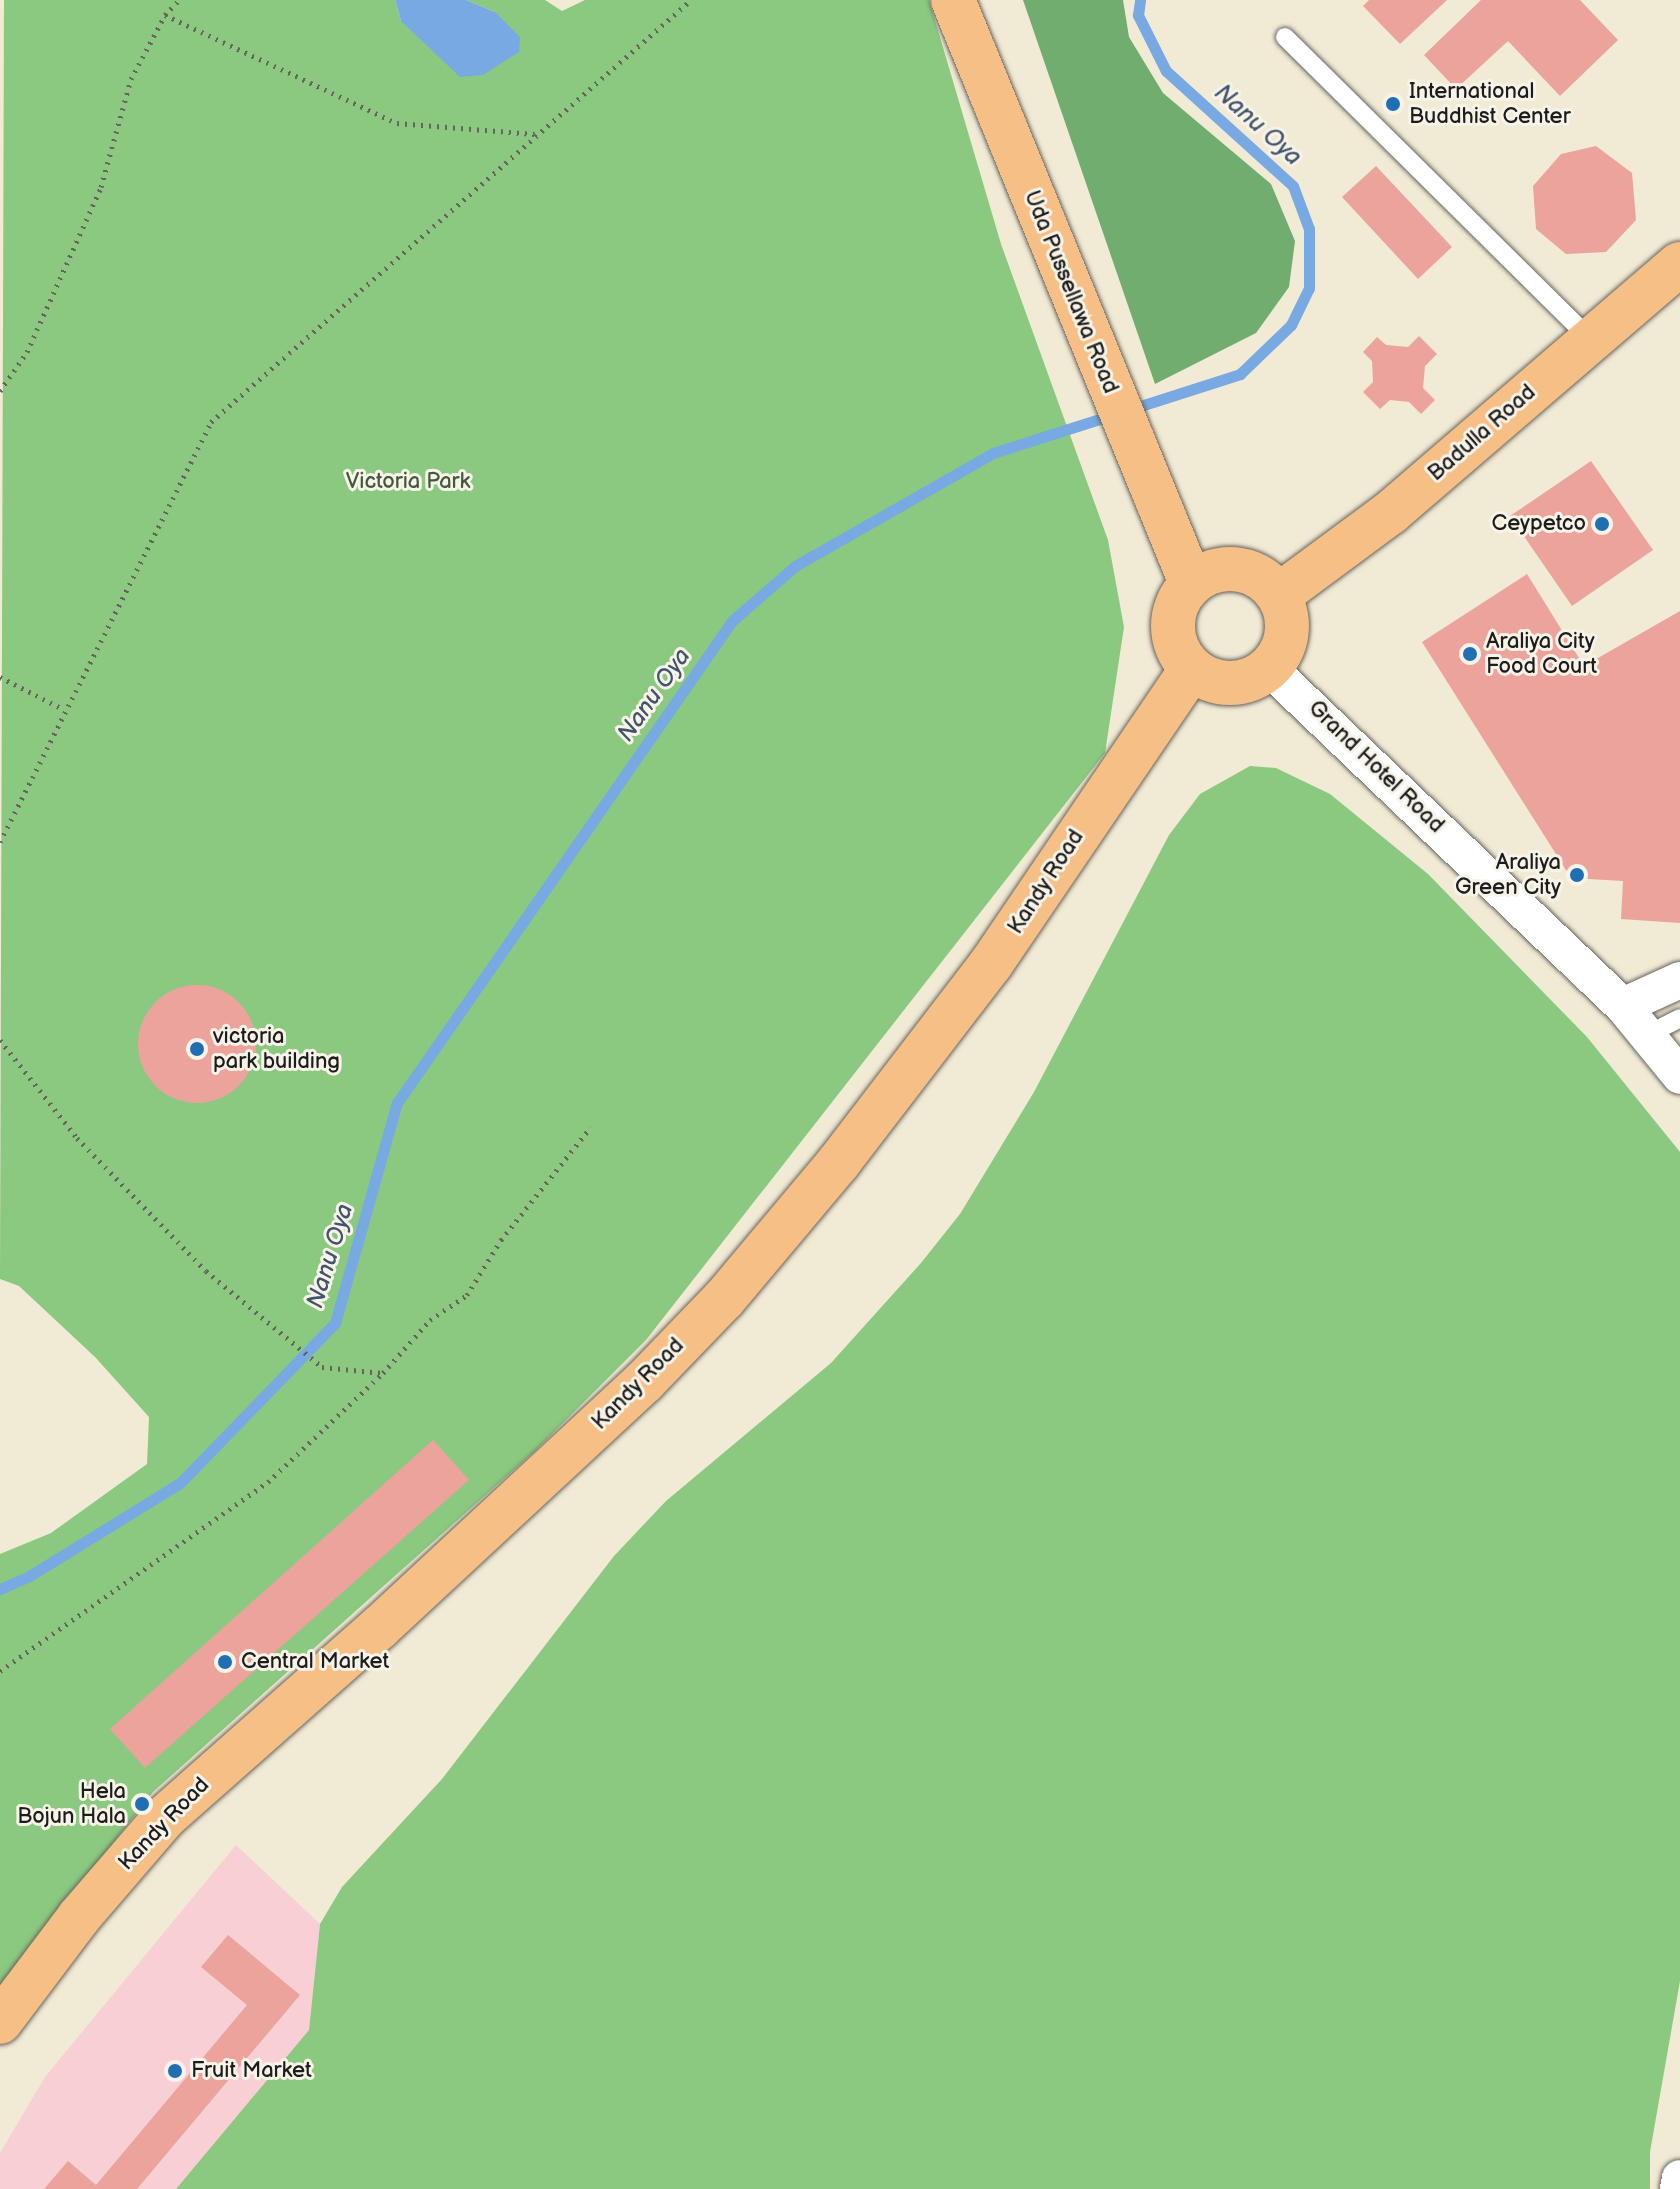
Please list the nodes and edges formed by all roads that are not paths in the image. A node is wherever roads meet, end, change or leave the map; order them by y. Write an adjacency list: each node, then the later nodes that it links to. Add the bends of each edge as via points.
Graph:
1 (953, 0): 5 (main road, Uda Pussellawa Road)
2 (1285, 37): 4 (lane)
3 (1680, 264): 4 (main road, Badulla Road)
4 (1591, 340): 6 (main road, Badulla Road, via 1390,513)
5 (1191, 583): 6 (main road, via 1220,569 1252,572); 8 (main road, via 1174,610 1174,642)
6 (1279, 595): 7 (main road, via 1288,620 1284,650)
7 (1269, 668): 8 (main road, via 1247,681 1214,683); 10 (street, Grand Hotel Road)
8 (1191, 670): 14 (main road, Kandy Road, via 991,964 839,1162 724,1299 644,1382 369,1637 165,1817 79,1917)
9 (1680, 980): 10 (street)
10 (1623, 1006): 12 (street, Grand Hotel Road)
11 (1680, 1018): 12 (lane)
12 (1647, 1035): 13 (street, Grand Hotel Road)
13 (1680, 1076)
14 (0, 2022)
15 (1680, 2178): 16 (street)
16 (1678, 2189)

